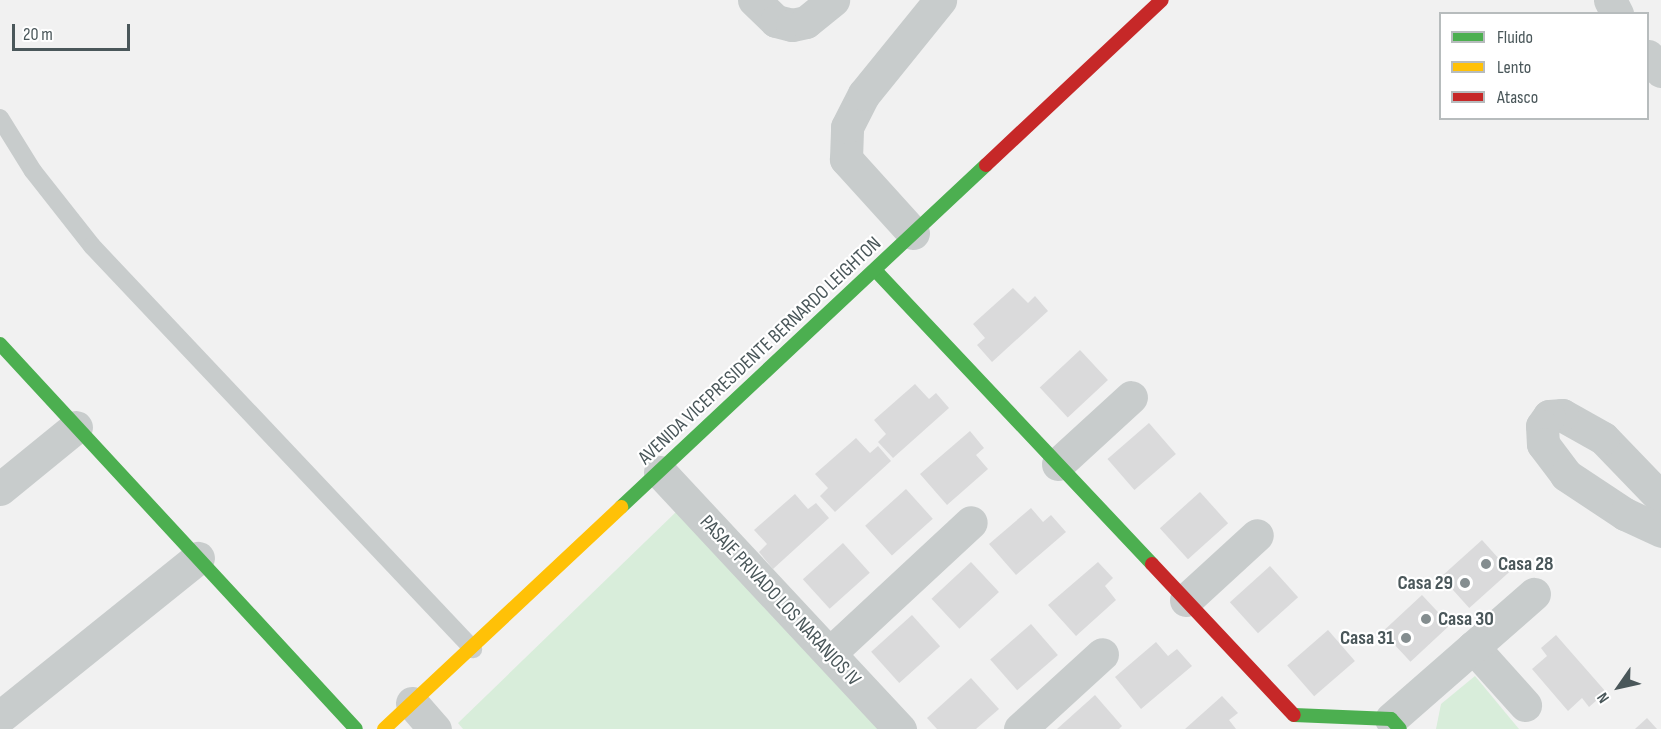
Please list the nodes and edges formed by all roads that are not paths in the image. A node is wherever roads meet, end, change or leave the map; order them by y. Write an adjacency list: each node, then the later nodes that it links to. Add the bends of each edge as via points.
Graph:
1 (753, 0): 2 (street, via 776,21 792,25 806,22)
2 (833, 0)
3 (940, 0): 8 (street, via 864,94 847,128 846,159)
4 (1162, 0): 8 (street, AVENIDA VICEPRESIDENTE BERNARDO LEIGHTON)
5 (1649, 58): 6 (street)
6 (1661, 71)
7 (0, 118): 24 (lane, via 33,171 93,246)
8 (913, 233): 9 (street, AVENIDA VICEPRESIDENTE BERNARDO LEIGHTON)
9 (875, 270): 13 (street); 14 (street, AVENIDA VICEPRESIDENTE BERNARDO LEIGHTON)
10 (0, 344): 12 (street)
11 (1131, 397): 13 (street)
12 (76, 427): 15 (street); 20 (street)
13 (1058, 464): 22 (street)
14 (660, 472): 24 (street, AVENIDA VICEPRESIDENTE BERNARDO LEIGHTON); 25 (street, PASAJE PRIVADO LOS NARANJOS IV)
15 (0, 489)
16 (1661, 498): 18 (street, via 1603,438 1562,415 1549,416 1542,426 1544,444 1566,475 1625,514)
17 (970, 522): 25 (street)
18 (1661, 531)
19 (1257, 535): 22 (street)
20 (198, 558): 29 (street); 31 (street)
21 (1534, 594): 23 (street)
22 (1186, 600): 30 (street, via 1294,715)
23 (1473, 647): 28 (street); 30 (street)
24 (473, 649): 27 (street, AVENIDA VICEPRESIDENTE BERNARDO LEIGHTON)
25 (830, 653): 34 (street, PASAJE PRIVADO LOS NARANJOS IV)
26 (1102, 654): 35 (street)
27 (412, 703): 32 (street, AVENIDA VICEPRESIDENTE BERNARDO LEIGHTON); 33 (street)
28 (1525, 705)
29 (0, 717)
30 (1395, 724)
31 (356, 729)
32 (384, 729)
33 (435, 729)
34 (900, 729)
35 (1020, 729)

